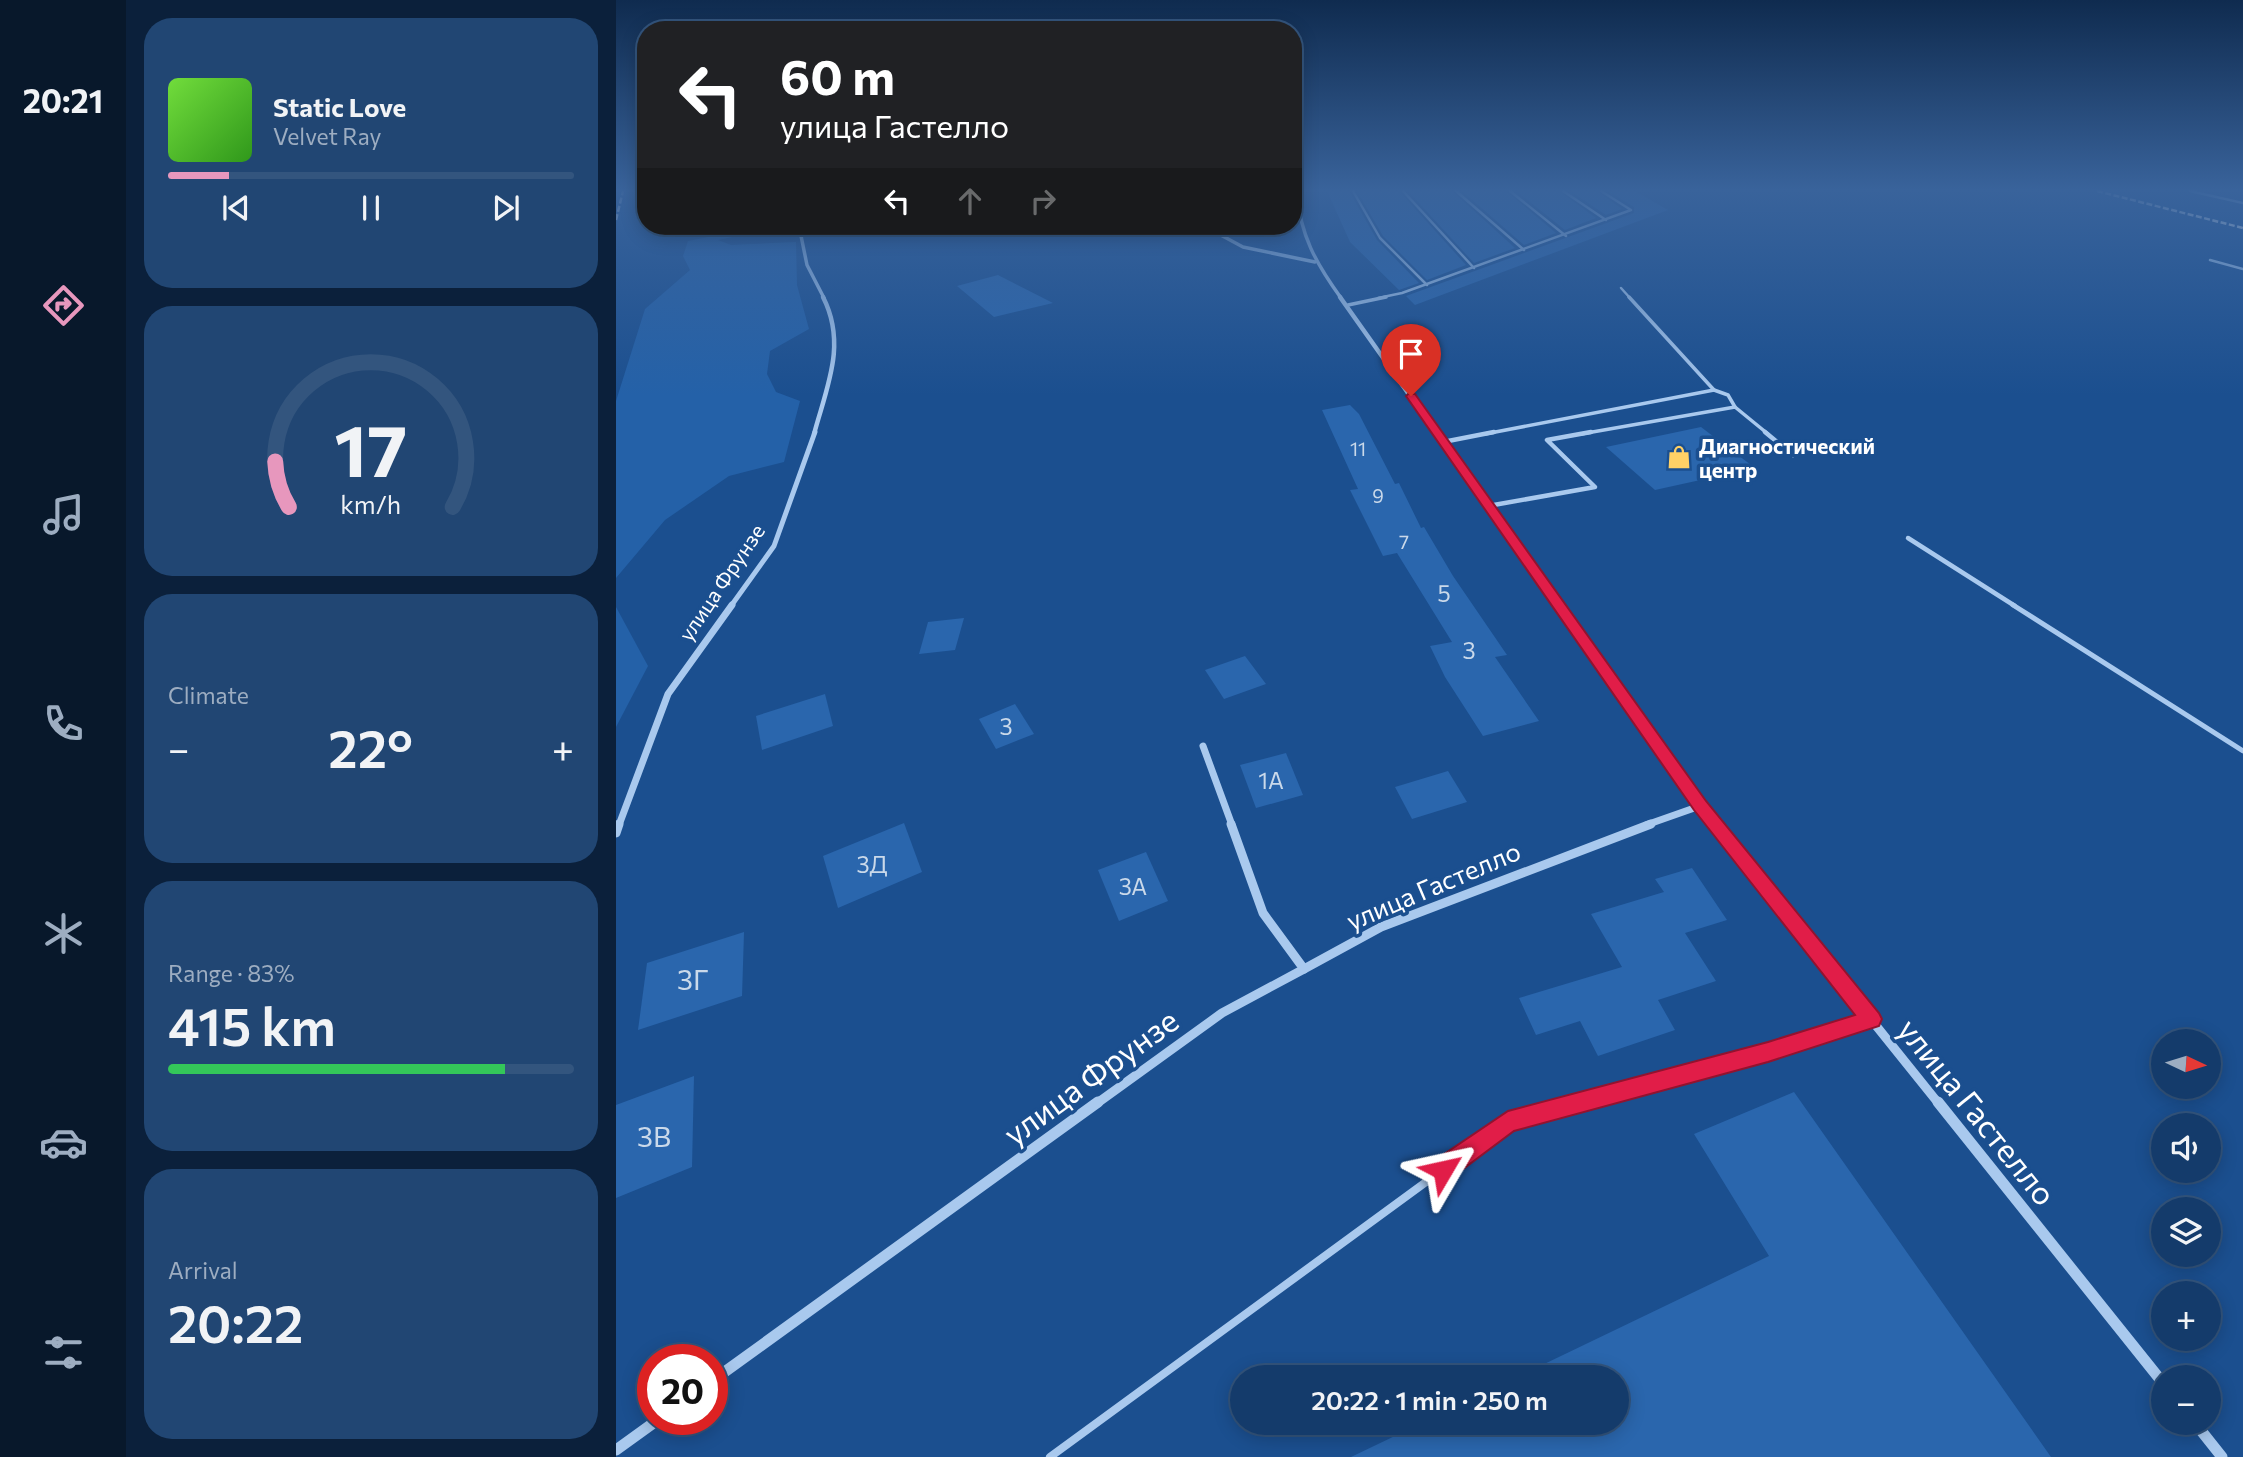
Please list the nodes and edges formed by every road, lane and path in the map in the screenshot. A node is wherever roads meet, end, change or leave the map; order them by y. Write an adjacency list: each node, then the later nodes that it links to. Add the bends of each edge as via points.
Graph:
1 (806, 259): 23 (street, улица Фрунзе, via 830,310 837,352 812,442 774,546 668,694)
2 (1296, 259): 8 (street)
3 (1314, 259): 8 (street, улица Гастелло)
4 (1402, 259): 11 (lane)
5 (1466, 259): 9 (lane)
6 (1499, 259): 9 (lane)
7 (2210, 260): 10 (lane)
8 (1315, 262): 13 (street, улица Гастелло)
9 (1474, 268): 11 (lane)
10 (2243, 270)
11 (1427, 285): 13 (lane)
12 (1620, 288): 14 (lane)
13 (1348, 305): 16 (street, улица Гастелло)
14 (1714, 390): 15 (lane, via 1726,392); 16 (lane)
15 (1735, 407): 17 (lane); 18 (lane, via 1547,440 1595,487)
16 (1443, 442): 18 (street, улица Гастелло)
17 (1793, 455)
18 (1488, 506): 22 (street, улица Гастелло)
19 (1908, 538): 21 (lane)
20 (1203, 746): 24 (street, via 1263,913)
21 (2243, 751)
22 (1700, 806): 24 (street, улица Гастелло, via 1381,927); 25 (street, улица Гастелло)
23 (616, 832)
24 (1304, 969): 27 (street, улица Фрунзе, via 1222,1013)
25 (1871, 1019): 26 (street, улица Гастелло); 31 (lane, via 1768,1052 1508,1122)
26 (2151, 1368)
27 (728, 1369)
28 (637, 1435): 30 (street)
29 (2205, 1435): 32 (street)
30 (616, 1450)
31 (1051, 1457)
32 (2222, 1457)

